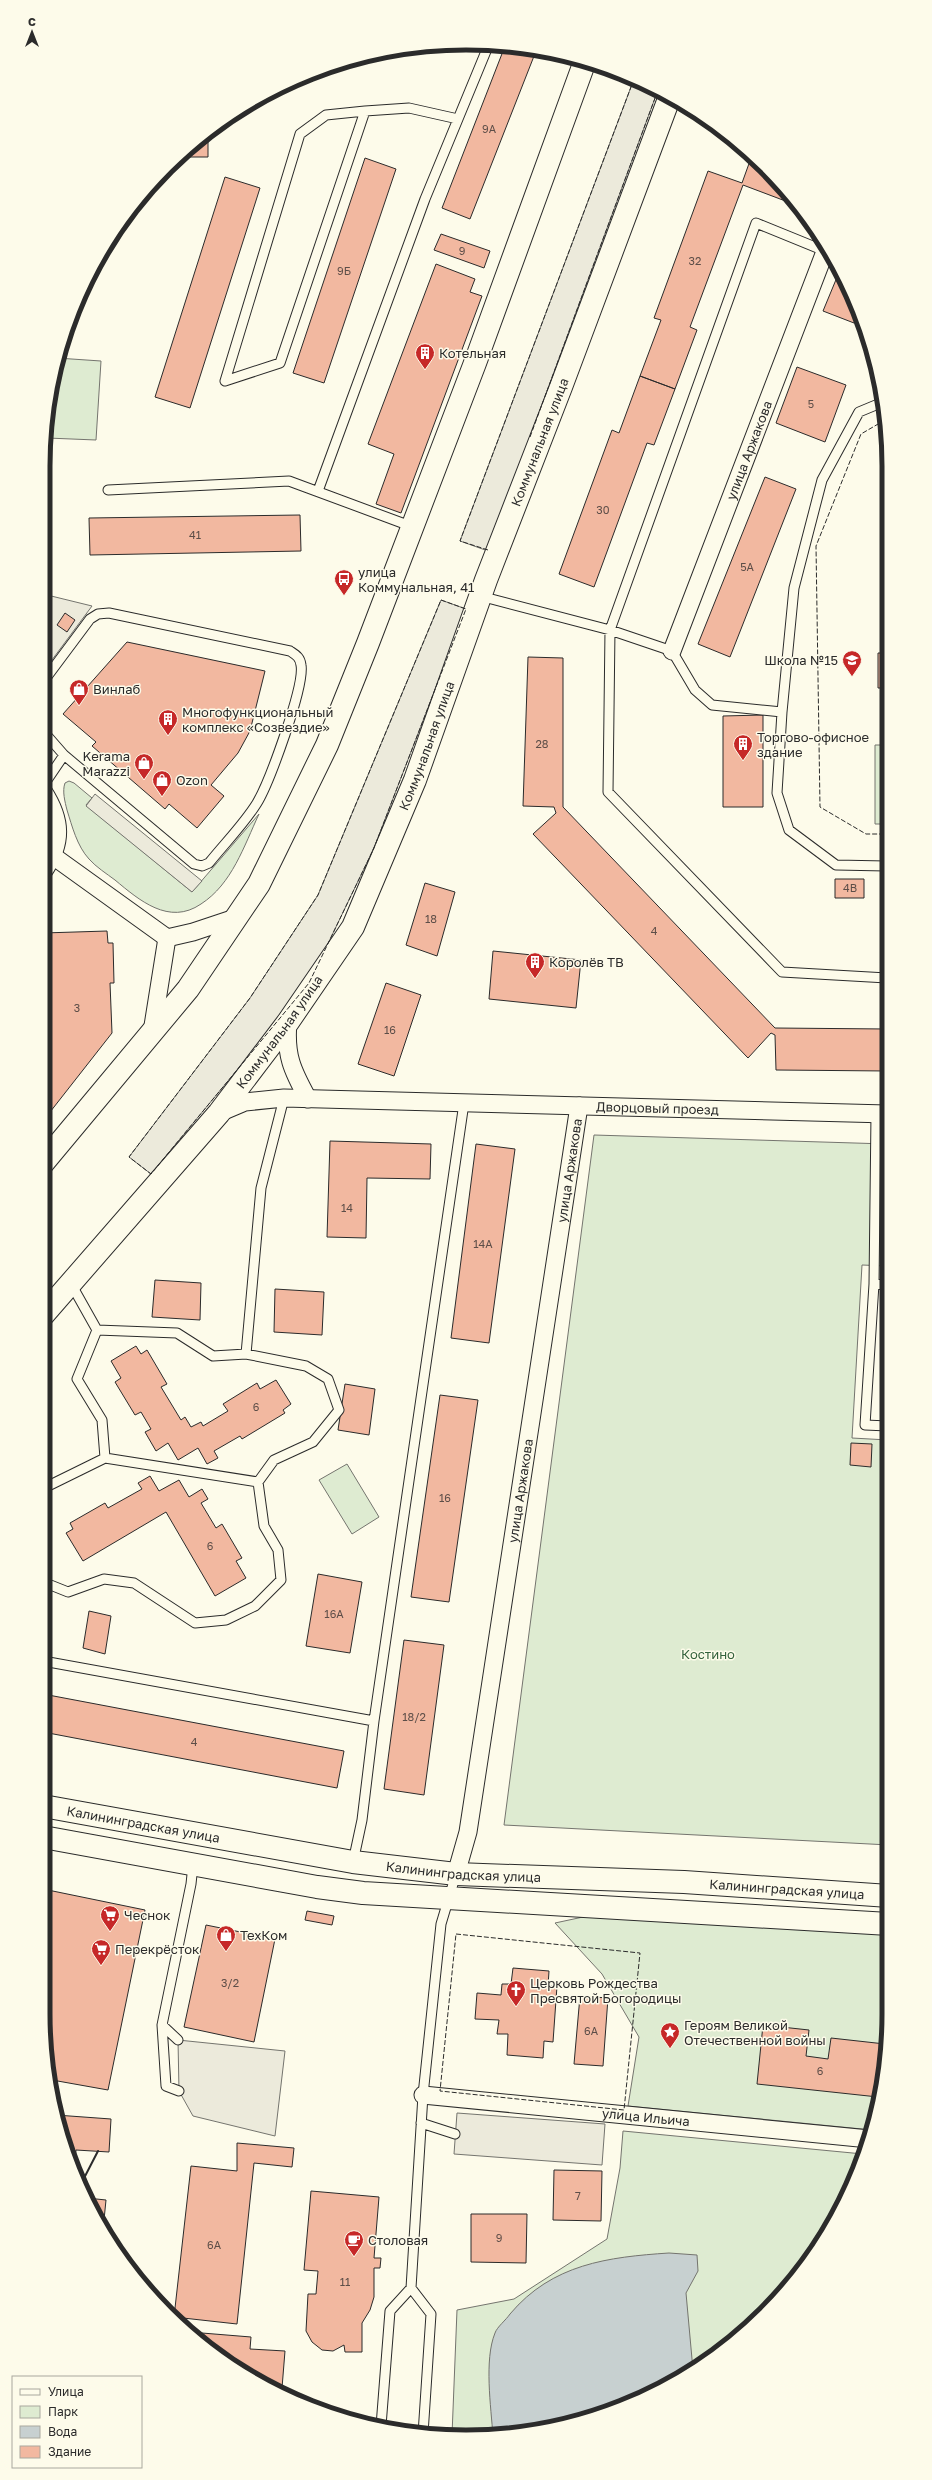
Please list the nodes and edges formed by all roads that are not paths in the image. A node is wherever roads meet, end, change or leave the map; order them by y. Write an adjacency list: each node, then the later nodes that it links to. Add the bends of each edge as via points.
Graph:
1 (486, 51): 5 (lane)
2 (583, 67): 11 (main road, via 476,363)
3 (668, 103): 12 (main road, Коммунальная улица)
4 (364, 111): 4 (lane, via 280,363 225,381 300,134 326,116); 5 (lane, via 410,108)
5 (458, 119): 10 (lane, via 425,199)
6 (820, 248): 13 (lane, via 756,224)
7 (824, 254): 14 (street, улица Аржакова)
8 (877, 405): 16 (lane, via 859,412 822,480 794,588)
9 (108, 490): 10 (lane, via 289,481)
10 (318, 491): 11 (lane)
11 (413, 527): 24 (main road, via 327,745 259,884)
12 (480, 596): 13 (lane); 27 (main road, Коммунальная улица, via 415,780 353,927)
13 (610, 630): 14 (lane); 26 (lane, via 608,792 782,972)
14 (672, 650): 16 (lane, via 695,690 712,705)
15 (50, 673): 18 (lane, via 90,619 98,614 109,613 290,651 299,657 302,666 293,711 280,750 257,803 209,863 202,866 194,864)
16 (782, 712): 23 (lane, via 777,793 789,830 836,865)
17 (50, 739): 18 (lane)
18 (64, 755): 19 (lane)
19 (50, 776)
20 (50, 801): 21 (street, via 54,807 59,832)
21 (54, 856): 22 (street); 25 (street)
22 (50, 862)
23 (882, 866)
24 (238, 917): 25 (street); 28 (main road, via 188,989)
25 (167, 938): 28 (street)
26 (882, 978)
27 (288, 1022): 30 (street, via 286,1044 291,1070); 33 (main road, Коммунальная улица)
28 (152, 1033): 35 (main road)
29 (284, 1098): 30 (street, Дворцовый проезд); 33 (street, Дворцовый проезд, via 245,1102); 41 (lane, via 261,1188)
30 (308, 1099): 31 (street, Дворцовый проезд)
31 (464, 1103): 32 (street, Дворцовый проезд); 48 (lane)
32 (579, 1106): 34 (street, Дворцовый проезд); 53 (street, улица Аржакова, via 468,1832)
33 (219, 1113): 36 (main road, Коммунальная улица)
34 (881, 1114): 37 (lane)
35 (50, 1155)
36 (70, 1282): 39 (main road, Коммунальная улица); 40 (lane)
37 (874, 1284): 38 (lane); 42 (lane, via 865,1425)
38 (882, 1285)
39 (50, 1306)
40 (97, 1330): 41 (lane, via 177,1333 213,1356); 43 (lane, via 77,1379 102,1420)
41 (246, 1354): 44 (lane, via 306,1366 328,1379 339,1410 313,1442 274,1460)
42 (882, 1426)
43 (105, 1458): 44 (lane); 45 (lane)
44 (258, 1482): 46 (lane, via 264,1526 278,1550 281,1580 255,1606 226,1620 195,1623 134,1583 104,1579 68,1592)
45 (50, 1485)
46 (50, 1585)
47 (50, 1662): 48 (lane)
48 (374, 1721): 51 (lane, via 362,1820)
49 (50, 1807): 51 (main road, Калининградская улица)
50 (50, 1839): 52 (main road)
51 (353, 1862): 53 (main road, Калининградская улица)
52 (193, 1865): 55 (main road, via 334,1890); 57 (lane)
53 (456, 1874): 54 (main road, Калининградская улица, via 684,1882); 55 (lane)
54 (882, 1896)
55 (449, 1899): 56 (main road); 60 (lane, via 441,1924)
56 (882, 1924)
57 (162, 2025): 58 (lane); 59 (lane, via 166,2086)
58 (178, 2040)
59 (180, 2091)
60 (423, 2095): 61 (lane); 63 (street, улица Ильича)
61 (421, 2123): 62 (lane); 64 (lane)
62 (455, 2134)
63 (863, 2138)
64 (411, 2288): 65 (lane, via 390,2311); 66 (lane, via 431,2314)
65 (381, 2421)
66 (423, 2427)

